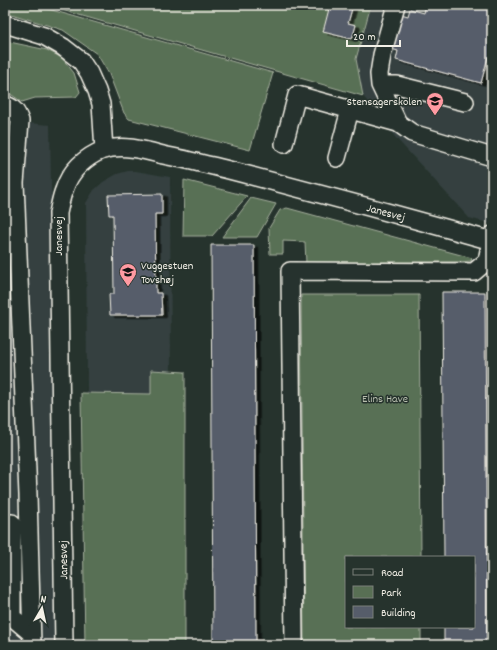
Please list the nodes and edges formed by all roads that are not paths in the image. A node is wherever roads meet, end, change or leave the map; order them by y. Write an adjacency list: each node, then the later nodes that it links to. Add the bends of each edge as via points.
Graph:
1 (396, 5): 3 (street, via 382,55)
2 (5, 24): 9 (street, via 44,36 81,60 101,104)
3 (380, 85): 4 (street, via 397,84); 7 (street)
4 (465, 102)
5 (5, 105): 14 (street, via 17,113 20,121 15,184 28,494)
6 (350, 110): 7 (street); 8 (street, via 297,95); 11 (street)
7 (398, 123): 10 (street, via 412,133)
8 (284, 144)
9 (104, 150): 12 (street, Janesvej, via 133,148 181,158); 15 (street, Janesvej, via 93,154 75,169 64,189 58,213)
10 (492, 157)
11 (337, 158)
12 (492, 239): 16 (street, Janesvej, via 487,261 474,272 290,271)
13 (5, 523): 14 (street, via 12,523 12,617)
14 (31, 639)
15 (64, 645)
16 (294, 645)

